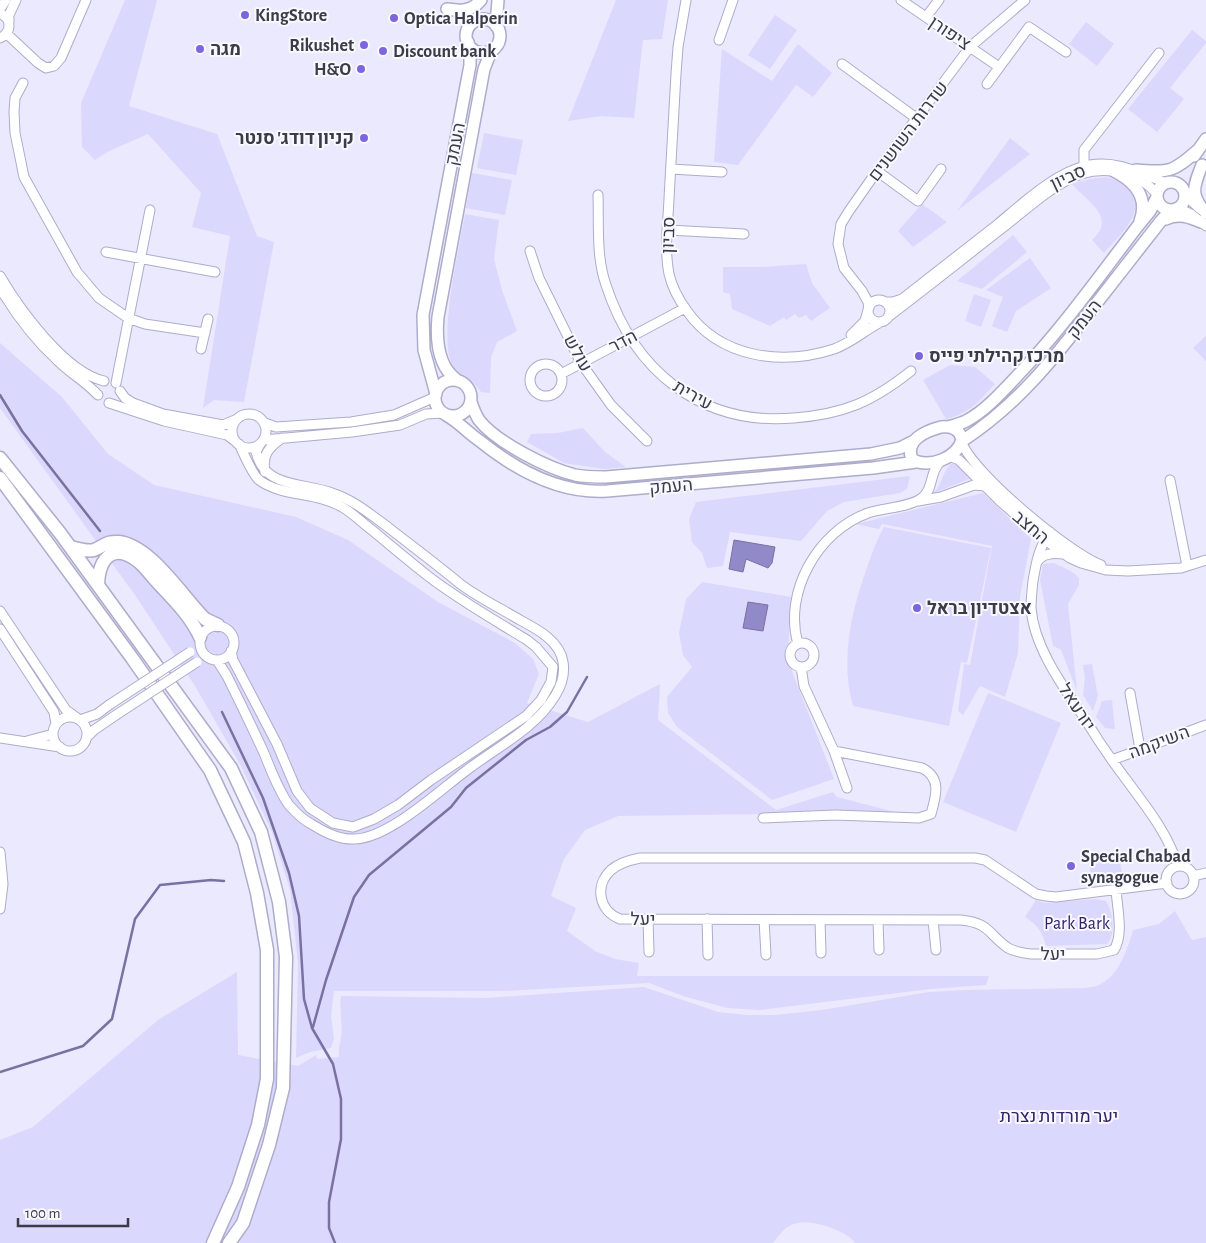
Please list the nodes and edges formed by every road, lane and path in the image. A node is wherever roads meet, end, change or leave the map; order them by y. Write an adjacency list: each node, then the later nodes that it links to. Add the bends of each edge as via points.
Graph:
1 (6, 0): 13 (street)
2 (16, 0): 16 (street)
3 (86, 0): 18 (street, via 61,58 54,66 46,68)
4 (481, 0): 12 (main road, via 466,10)
5 (485, 0): 15 (main road)
6 (498, 0): 17 (main road)
7 (686, 0): 34 (street, סביון, via 678,47)
8 (733, 0): 19 (street)
9 (901, 0): 14 (street, ציפורן)
10 (939, 0): 14 (street)
11 (1025, 0): 21 (street, שדרות השושנים)
12 (447, 9)
13 (0, 11): 16 (street)
14 (926, 17): 21 (street, ציפורן)
15 (477, 21): 17 (main road, via 487,20); 20 (main road, via 467,31)
16 (9, 22): 18 (street)
17 (496, 26): 22 (main road, via 499,40)
18 (3, 36)
19 (719, 40)
20 (468, 42): 22 (main road, via 479,52); 76 (main road, העמק, via 470,65 423,315 424,350)
21 (970, 47): 26 (street, ציפורן); 29 (street, שדרות השושנים)
22 (492, 49): 72 (main road, העמק, via 483,74 438,317 437,336 442,360 447,372)
23 (1066, 52): 26 (street, via 1029,27)
24 (1159, 53): 33 (street, via 1084,150)
25 (842, 64): 29 (street)
26 (999, 67): 28 (street)
27 (23, 83): 62 (street, via 15,98 14,112 24,177 77,272 99,298)
28 (987, 84)
29 (916, 118): 37 (street, שדרות השושנים)
30 (1206, 140): 31 (main road)
31 (1198, 150): 36 (main road, via 1167,172); 40 (main road, via 1179,175)
32 (1204, 162): 42 (main road); 46 (main road, via 1194,193)
33 (1084, 167): 36 (street, סביון, via 1115,165); 58 (street, סביון, via 1037,193 902,299)
34 (671, 169): 38 (street); 49 (street, סביון)
35 (941, 169): 37 (street, via 918,201)
36 (1136, 170): 40 (street, סביון)
37 (877, 171): 56 (street, שדרות השושנים, via 848,211 838,236 844,268)
38 (722, 172)
39 (1114, 172): 43 (street, סביון, via 1142,180); 48 (main road, via 1132,182 1141,195 1143,208); 61 (street, סביון, via 1092,172 1057,187)
40 (1168, 182): 42 (main road, via 1177,183); 43 (main road, via 1160,187)
41 (598, 194): 66 (street, עירית, via 602,271 614,307)
42 (1185, 194): 44 (main road); 46 (street)
43 (1157, 195): 44 (main road, via 1163,207); 48 (main road, העמק)
44 (1177, 208): 46 (street); 47 (main road, העמק)
45 (150, 210): 53 (street)
46 (1205, 218): 47 (main road, via 1177,215)
47 (1160, 222): 87 (main road, העמק, via 1039,375 998,415)
48 (1137, 227): 82 (main road, העמק, via 1058,330 1005,389 966,421)
49 (668, 230): 50 (street); 59 (street, סביון, via 667,264 674,290)
50 (744, 234)
51 (530, 251): 69 (street, עולש, via 539,278)
52 (106, 252): 53 (street)
53 (140, 259): 54 (street); 62 (street)
54 (215, 272)
55 (0, 276): 73 (street, via 23,311 52,345 76,368)
56 (854, 282): 58 (street, שדרות השושנים); 60 (street, שדרות השושנים, via 866,297)
57 (0, 288): 75 (street, via 38,342)
58 (884, 302): 60 (street, via 874,301); 61 (street, via 890,308)
59 (685, 308): 66 (street, הדר); 68 (street, סביון, via 700,327 732,349 779,356)
60 (868, 309): 64 (street, via 872,320); 68 (street, סביון, via 861,326)
61 (888, 317): 64 (street)
62 (128, 318): 65 (street); 74 (street)
63 (208, 319): 65 (street)
64 (879, 322): 68 (street, סביון, via 850,341)
65 (205, 334): 67 (street)
66 (630, 337): 69 (street, הדר); 70 (street, עירית, via 649,364 681,391 699,402 742,417 785,419 846,409 882,393)
67 (201, 349)
68 (828, 350)
69 (581, 363): 71 (street, הדר); 84 (street, עולש, via 610,404)
70 (911, 371)
71 (561, 374)
72 (457, 380): 76 (main road, via 444,382); 77 (main road, via 468,386)
73 (104, 382): 74 (street, via 110,380); 75 (street, via 98,389)
74 (118, 387): 78 (street, via 117,400); 80 (street, via 133,403 163,414 222,425)
75 (98, 395): 78 (street)
76 (435, 395): 79 (main road, via 436,403); 81 (street, via 409,409 351,422 276,427)
77 (471, 402): 79 (main road, via 466,412 460,415); 86 (main road, העמק, via 480,421 498,436 550,467 585,477 871,454)
78 (109, 403): 88 (street, via 164,421 227,436)
79 (445, 414): 83 (street, via 426,414 400,425 352,432); 91 (main road, העמק, via 490,449 533,475 556,485 583,491 607,492)
80 (235, 420): 81 (street, via 250,413); 88 (street, via 232,430)
81 (264, 423): 85 (street, via 266,428)
82 (948, 427): 86 (main road, via 934,428); 87 (main road, via 957,430)
83 (282, 437): 85 (street); 92 (street, via 265,454)
84 (647, 441)
85 (262, 442): 88 (street, via 250,448); 92 (street, via 256,452)
86 (914, 442): 91 (main road, via 910,455)
87 (962, 442): 90 (main road); 98 (street, החצב, via 966,452 987,475)
88 (237, 443): 111 (street, via 258,479 280,489 324,499 342,507 466,604 527,640 552,667 551,682 541,700 526,716 398,805 353,827 333,823 310,808 297,791)
89 (0, 458): 99 (highway)
90 (945, 458): 91 (main road); 95 (street, via 934,468); 96 (street, החצב, via 959,460)
91 (918, 462): 95 (street, via 928,472)
92 (265, 472): 112 (street, via 274,478 332,492 358,505 462,585 538,630 556,645 563,659 564,675 555,696 536,719 512,739 407,816 376,834 354,840 336,836 311,824 290,805 227,676)
93 (0, 478): 147 (highway, via 210,770 244,842 267,950 267,1079 258,1125 238,1187)
94 (1170, 480): 103 (street)
95 (930, 482): 97 (street, via 923,497)
96 (985, 486): 97 (street, via 974,485 941,497); 98 (street, החצב)
97 (908, 503): 110 (street, via 850,521 825,542 804,574 798,594 794,625)
98 (1048, 536): 100 (street, החצב); 102 (street, יזרעאל); 104 (street, החצב, via 1089,559)
99 (71, 547): 105 (highway); 107 (highway, via 94,550 112,542 131,545 145,553 205,619)
100 (1064, 554): 102 (street, via 1049,554 1039,559); 104 (street, החצב, via 1092,567)
101 (1206, 560): 103 (street, החצב)
102 (1036, 565): 125 (street, יזרעאל, via 1031,609 1044,652 1053,671)
103 (1186, 566): 104 (street, החצב)
104 (1128, 571)
105 (98, 585): 109 (highway, via 98,571 109,554 128,555 181,607 195,625); 148 (highway, via 231,768 261,832 279,902 286,957 283,1088 269,1145 243,1222)
106 (0, 611): 115 (street, via 66,710)
107 (218, 625): 109 (street, via 206,629); 111 (street, via 232,635)
108 (0, 629): 116 (street, via 54,712)
109 (200, 640): 112 (street, via 202,652); 115 (street, bridge, via 196,648 97,714)
110 (798, 644): 113 (street, via 790,654 794,664); 113 (street, via 810,645 814,656 812,663)
111 (232, 652): 112 (street, via 223,659)
112 (214, 659): 119 (street, bridge, via 197,662)
113 (801, 667): 124 (street, via 804,686)
114 (1130, 692): 123 (street)
115 (79, 719): 116 (street, via 66,717); 119 (street, via 86,726)
116 (56, 724): 118 (street)
117 (1206, 725): 123 (street, השיקמה)
118 (53, 734): 121 (street); 122 (street)
119 (87, 737): 122 (street, via 76,750)
120 (0, 738): 121 (street)
121 (22, 743): 122 (street)
122 (60, 748)
123 (1140, 749): 125 (street, השיקמה)
124 (834, 751): 126 (street); 127 (street, via 922,768 930,773 936,784 931,814 919,818 857,815)
125 (1112, 760): 129 (street, יזרעאל, via 1168,839)
126 (847, 788)
127 (764, 818)
128 (0, 852): 134 (street, via 3,884)
129 (1178, 866): 131 (street, via 1188,869); 132 (street, via 1168,873)
130 (1206, 873): 131 (street)
131 (1193, 876): 132 (street, via 1192,885 1186,892 1173,892)
132 (1167, 883): 133 (street)
133 (1116, 890): 135 (street, יעל, via 1056,897 1036,894 986,860 975,858 627,860 604,878 602,904 620,919); 140 (street, יעל, via 1118,944 1114,950 1097,954 1021,953 1008,947 978,922)
134 (0, 909)
135 (648, 919): 136 (street, יעל); 143 (street)
136 (707, 919): 137 (street, יעל); 145 (street)
137 (764, 920): 138 (street, יעל); 146 (street)
138 (820, 920): 139 (street, יעל); 144 (street)
139 (878, 920): 140 (street, יעל); 141 (street)
140 (933, 920): 142 (street)
141 (879, 950)
142 (936, 950)
143 (649, 952)
144 (821, 952)
145 (708, 954)
146 (766, 955)
147 (213, 1243)
148 (229, 1243)

